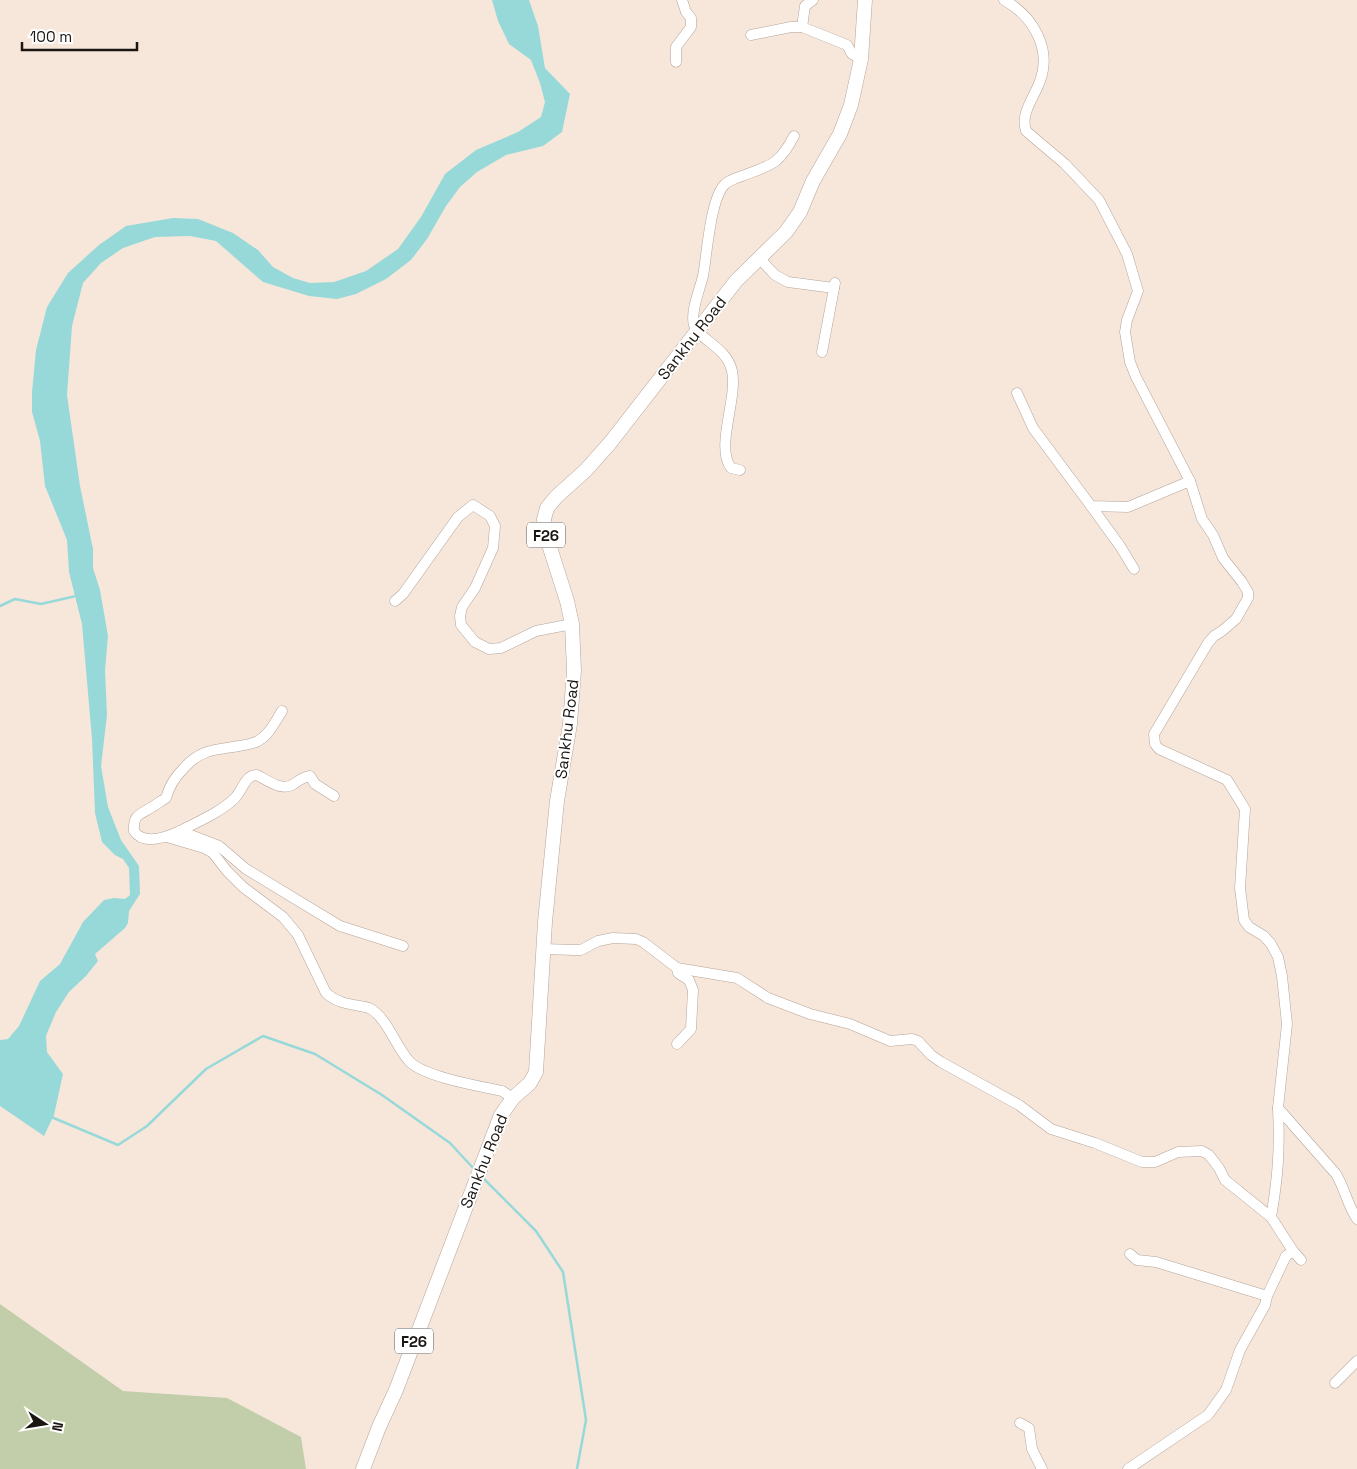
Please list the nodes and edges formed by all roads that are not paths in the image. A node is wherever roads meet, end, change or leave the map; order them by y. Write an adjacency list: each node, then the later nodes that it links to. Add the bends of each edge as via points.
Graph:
1 (682, 0): 8 (street, via 691,18 691,27 676,47)
2 (813, 0): 5 (street, via 805,6)
3 (865, 0): 7 (main road, Sankhu Road / F26)
4 (1004, 0): 15 (street, via 1020,11 1034,27 1043,54 1041,78 1024,118 1026,131 1065,164 1099,200 1127,254 1138,291 1126,320 1130,362)
5 (802, 27): 6 (street); 7 (street, via 847,45 852,54)
6 (751, 34)
7 (861, 59): 10 (main road, Sankhu Road / F26, via 845,123 800,212 786,232)
8 (676, 62)
9 (794, 136): 11 (street, via 774,164 729,181 720,191 707,238 696,301 694,324)
10 (758, 258): 11 (main road, Sankhu Road / F26, via 736,281); 12 (street, via 788,282 835,286)
11 (699, 331): 14 (street, via 726,356 732,370 725,450 726,461 731,468); 19 (main road, Sankhu Road / F26, via 586,470 547,508 545,532)
12 (822, 352)
13 (1017, 393): 16 (street, via 1033,428)
14 (740, 470)
15 (1190, 481): 16 (street, via 1128,507); 29 (street, via 1202,519 1223,558 1248,592 1248,598 1236,619 1208,643 1154,734 1155,744 1227,780 1244,809 1240,888 1244,920 1272,944 1282,976 1287,1024)
16 (1091, 506): 17 (street)
17 (1134, 569)
18 (394, 601): 19 (street, via 458,518 473,505 490,516 495,526 493,548 460,616 462,625 475,642 489,649 501,648 536,630)
19 (572, 624): 25 (main road, Sankhu Road / F26, via 574,691 558,801)
20 (282, 711): 23 (street, via 258,742 210,750 193,758 168,788 166,798 138,814 133,823 136,834 157,839)
21 (334, 796): 22 (street, via 315,784 310,776 286,787 253,775 248,777 236,798 214,814)
22 (180, 831): 23 (street); 24 (street, via 219,846 246,869 340,926)
23 (167, 837): 28 (street, via 213,853 227,872 283,917 298,935 326,992 345,1004 370,1008 384,1021 410,1062 429,1073 502,1092)
24 (404, 946)
25 (543, 950): 26 (street, via 581,950 598,941 628,938 643,942); 28 (main road, Sankhu Road / F26, via 536,1072 530,1083)
26 (677, 968): 27 (street, via 693,990 691,1029); 30 (street, via 737,978 768,998 810,1014 850,1024 890,1041 918,1041 941,1062 1019,1105 1051,1129 1142,1162 1155,1162 1178,1152 1202,1151 1209,1154 1225,1180)
27 (677, 1044)
28 (513, 1098): 39 (main road, Sankhu Road / F26, via 501,1115 484,1156)
29 (1278, 1108): 30 (street, via 1280,1146); 31 (street, via 1336,1174)
30 (1271, 1217): 32 (street)
31 (1357, 1219)
32 (1293, 1252): 34 (street); 35 (street, via 1286,1256)
33 (1130, 1254): 35 (street, via 1137,1260 1156,1262)
34 (1301, 1260)
35 (1267, 1296): 41 (street, via 1240,1350 1226,1390 1208,1415)
36 (1357, 1361): 37 (street)
37 (1335, 1383)
38 (1020, 1423): 40 (street, via 1029,1428 1032,1449)
39 (363, 1469)
40 (1042, 1469)
41 (1128, 1469)

